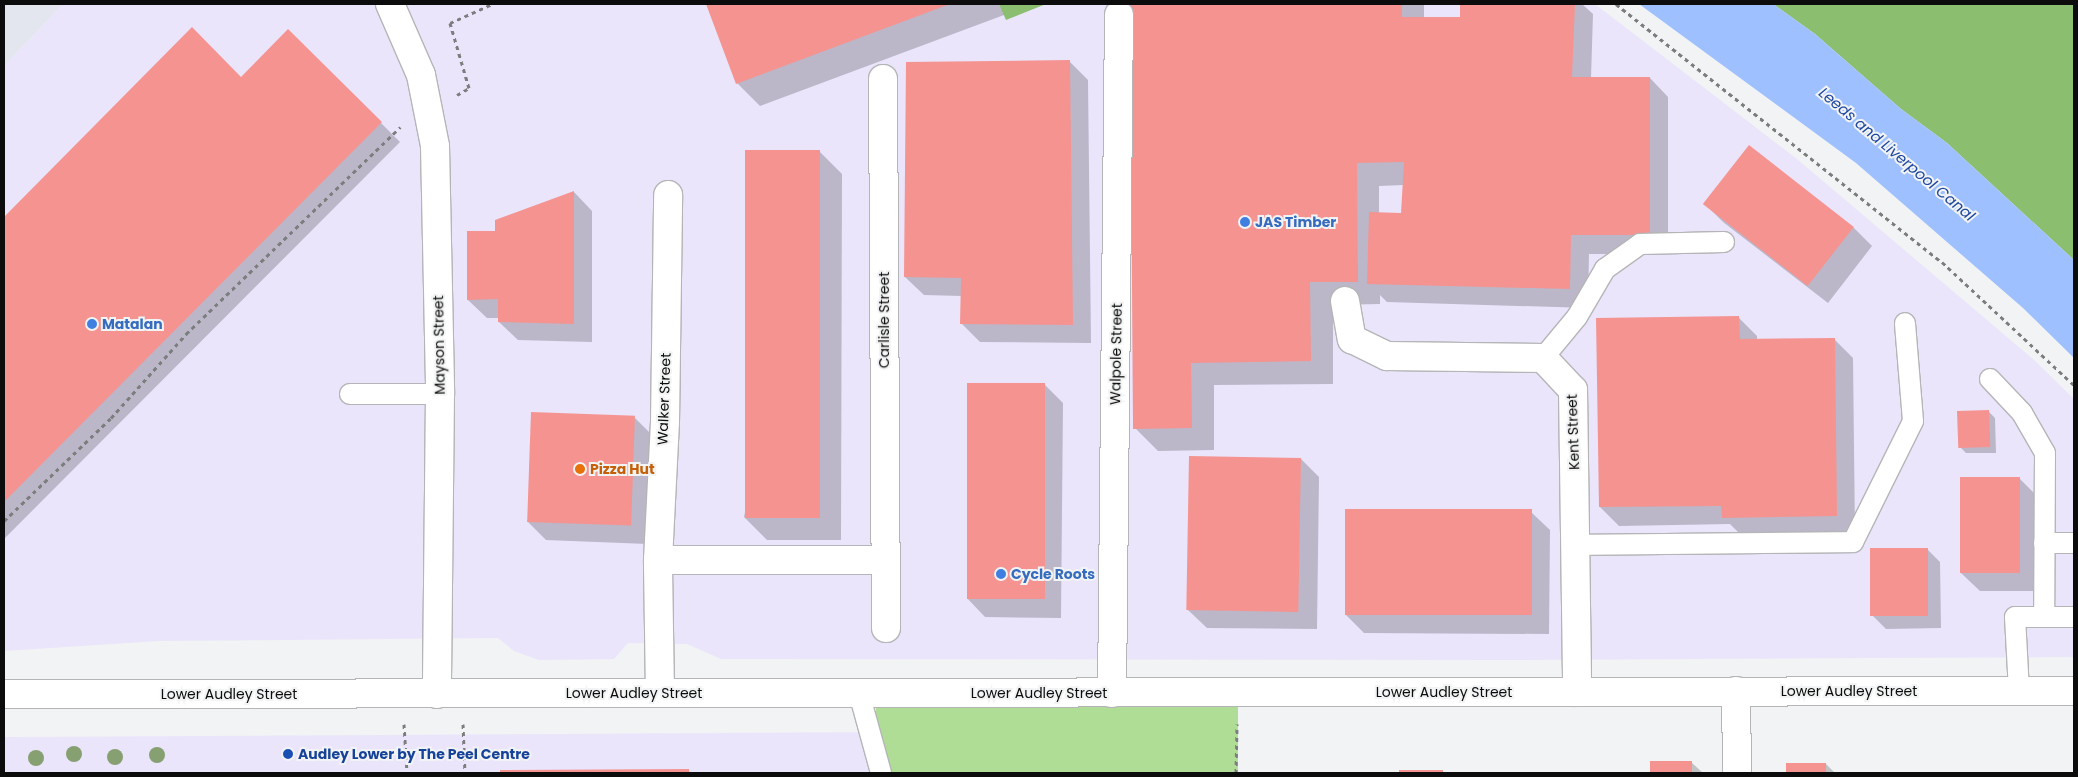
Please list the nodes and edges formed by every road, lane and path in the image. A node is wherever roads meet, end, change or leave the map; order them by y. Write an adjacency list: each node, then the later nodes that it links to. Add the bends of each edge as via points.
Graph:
1 (390, 4): 6 (main road, Mayson Street, via 421,75)
2 (492, 4): 6 (path, via 450,23 469,88)
3 (1616, 4): 13 (path, via 1942,262)
4 (1119, 9): 31 (main road, Walpole Street)
5 (883, 79): 21 (main road, Carlisle Street)
6 (428, 110): 15 (main road, Mayson Street, via 435,146); 16 (path, via 409,118 340,181 186,334 111,418)
7 (668, 195): 20 (main road, Walker Street, via 665,422)
8 (1724, 242): 11 (lane, via 1640,244 1605,269 1577,317)
9 (1345, 301): 11 (main road, via 1352,338 1387,356)
10 (1906, 323): 19 (lane, via 1913,421 1853,542)
11 (1543, 358): 19 (main road, Kent Street, via 1573,390)
12 (1990, 379): 17 (lane, via 2022,413 2045,453)
13 (2074, 385)
14 (350, 394): 15 (lane)
15 (440, 394): 35 (main road, Mayson Street)
16 (4, 521)
17 (2044, 543): 18 (lane); 22 (lane)
18 (2074, 543)
19 (1576, 545): 26 (main road, Kent Street)
20 (658, 560): 21 (main road); 29 (main road, Walker Street)
21 (886, 560): 24 (main road, Carlisle Street)
22 (2044, 617): 23 (lane); 25 (lane, via 2015,617)
23 (2074, 617)
24 (886, 628)
25 (2018, 691): 27 (main road, Lower Audley Street); 28 (main road, Lower Audley Street)
26 (1577, 692): 27 (main road, Lower Audley Street); 32 (main road, Lower Audley Street)
27 (1736, 692): 40 (main road)
28 (2074, 692)
29 (660, 693): 30 (main road, Lower Audley Street); 35 (main road, Lower Audley Street)
30 (858, 693): 31 (main road, Lower Audley Street); 38 (lane)
31 (1112, 693): 32 (main road, Lower Audley Street)
32 (1238, 693): 39 (path)
33 (4, 694): 34 (main road, Lower Audley Street)
34 (403, 694): 35 (main road, Lower Audley Street); 36 (path)
35 (449, 694): 37 (path)
36 (407, 773)
37 (465, 773)
38 (881, 773)
39 (1236, 773)
40 (1737, 773)

